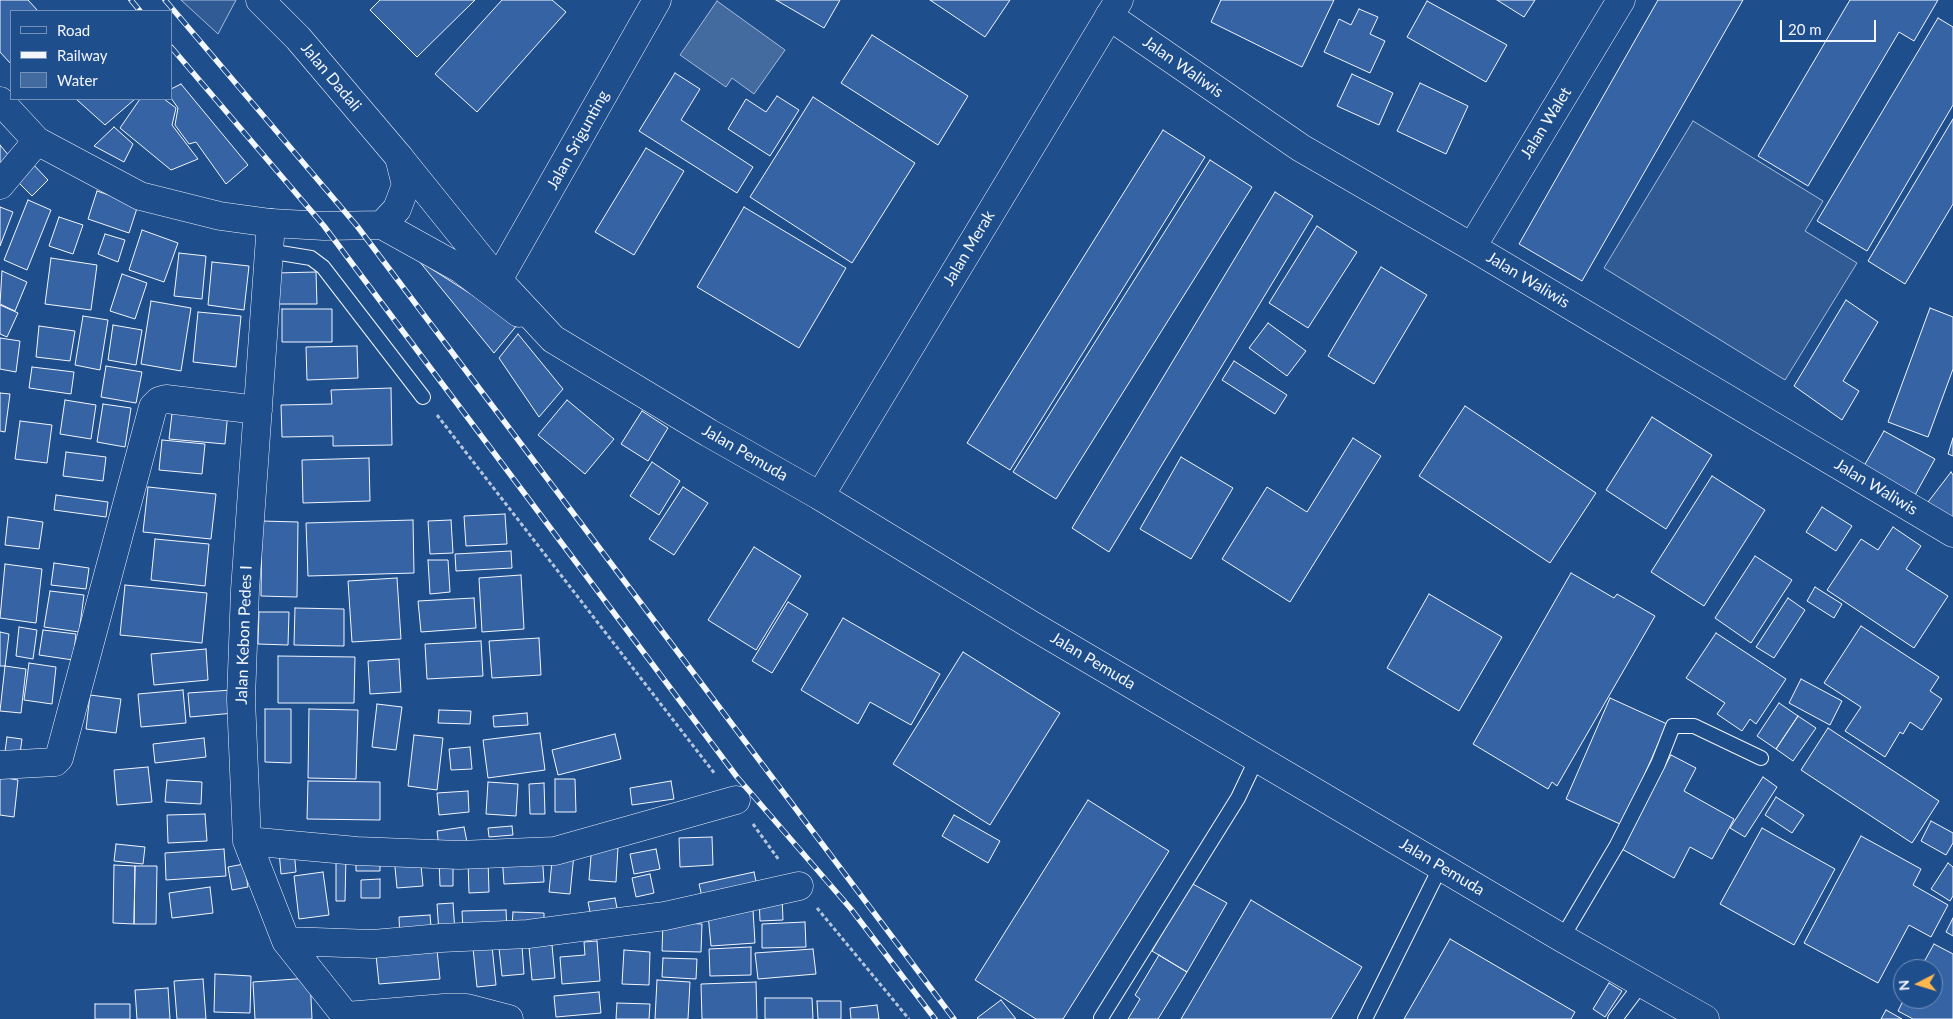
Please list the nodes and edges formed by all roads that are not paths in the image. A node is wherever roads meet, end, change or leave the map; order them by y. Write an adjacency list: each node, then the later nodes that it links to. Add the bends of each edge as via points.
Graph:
1 (260, 0): 7 (street, Jalan Dadali, via 298,38)
2 (657, 0): 13 (street, Jalan Srigunting)
3 (1621, 0): 11 (street, Jalan Walet)
4 (1114, 8): 11 (street, Jalan Waliwis, via 1301,148); 17 (street, Jalan Merak)
5 (0, 101): 6 (street)
6 (37, 141): 8 (street); 9 (street, via 140,196 220,216)
7 (399, 157): 10 (street, Jalan Dadali, via 406,185 397,209); 13 (street, Jalan Dadali)
8 (0, 185)
9 (270, 223): 10 (street); 12 (street, Jalan Kebon Pedes I)
10 (382, 225): 14 (street, via 461,269)
11 (1472, 247): 18 (street, Jalan Waliwis)
12 (268, 251): 15 (lane, via 311,258 323,266); 16 (street, Jalan Kebon Pedes I)
13 (498, 280): 14 (street, Jalan Pemuda)
14 (553, 339): 17 (street, Jalan Pemuda)
15 (423, 396)
16 (258, 410): 21 (street, via 166,399 153,407 59,758 54,762); 23 (street, Jalan Kebon Pedes I, via 241,700)
17 (820, 496): 19 (street, Jalan Pemuda)
18 (1953, 533)
19 (1258, 758): 24 (street, Jalan Pemuda); 30 (lane, via 1238,798)
20 (1761, 758): 26 (lane, via 1694,726 1673,726 1618,845)
21 (0, 766)
22 (736, 800): 23 (street, via 555,851 459,855 357,851)
23 (247, 841): 27 (street, Jalan Kebon Pedes I)
24 (1441, 866): 26 (street, Jalan Pemuda); 32 (lane)
25 (799, 886): 27 (street, via 666,916 528,934 373,944)
26 (1562, 938): 28 (street, Jalan Pemuda)
27 (286, 940): 29 (street, Jalan Kebon Pedes I)
28 (1642, 984): 33 (lane); 34 (street, Jalan Pemuda)
29 (347, 1018): 31 (street, via 467,1008)
30 (1101, 1018)
31 (509, 1019)
32 (1365, 1019)
33 (1615, 1019)
34 (1705, 1019)

